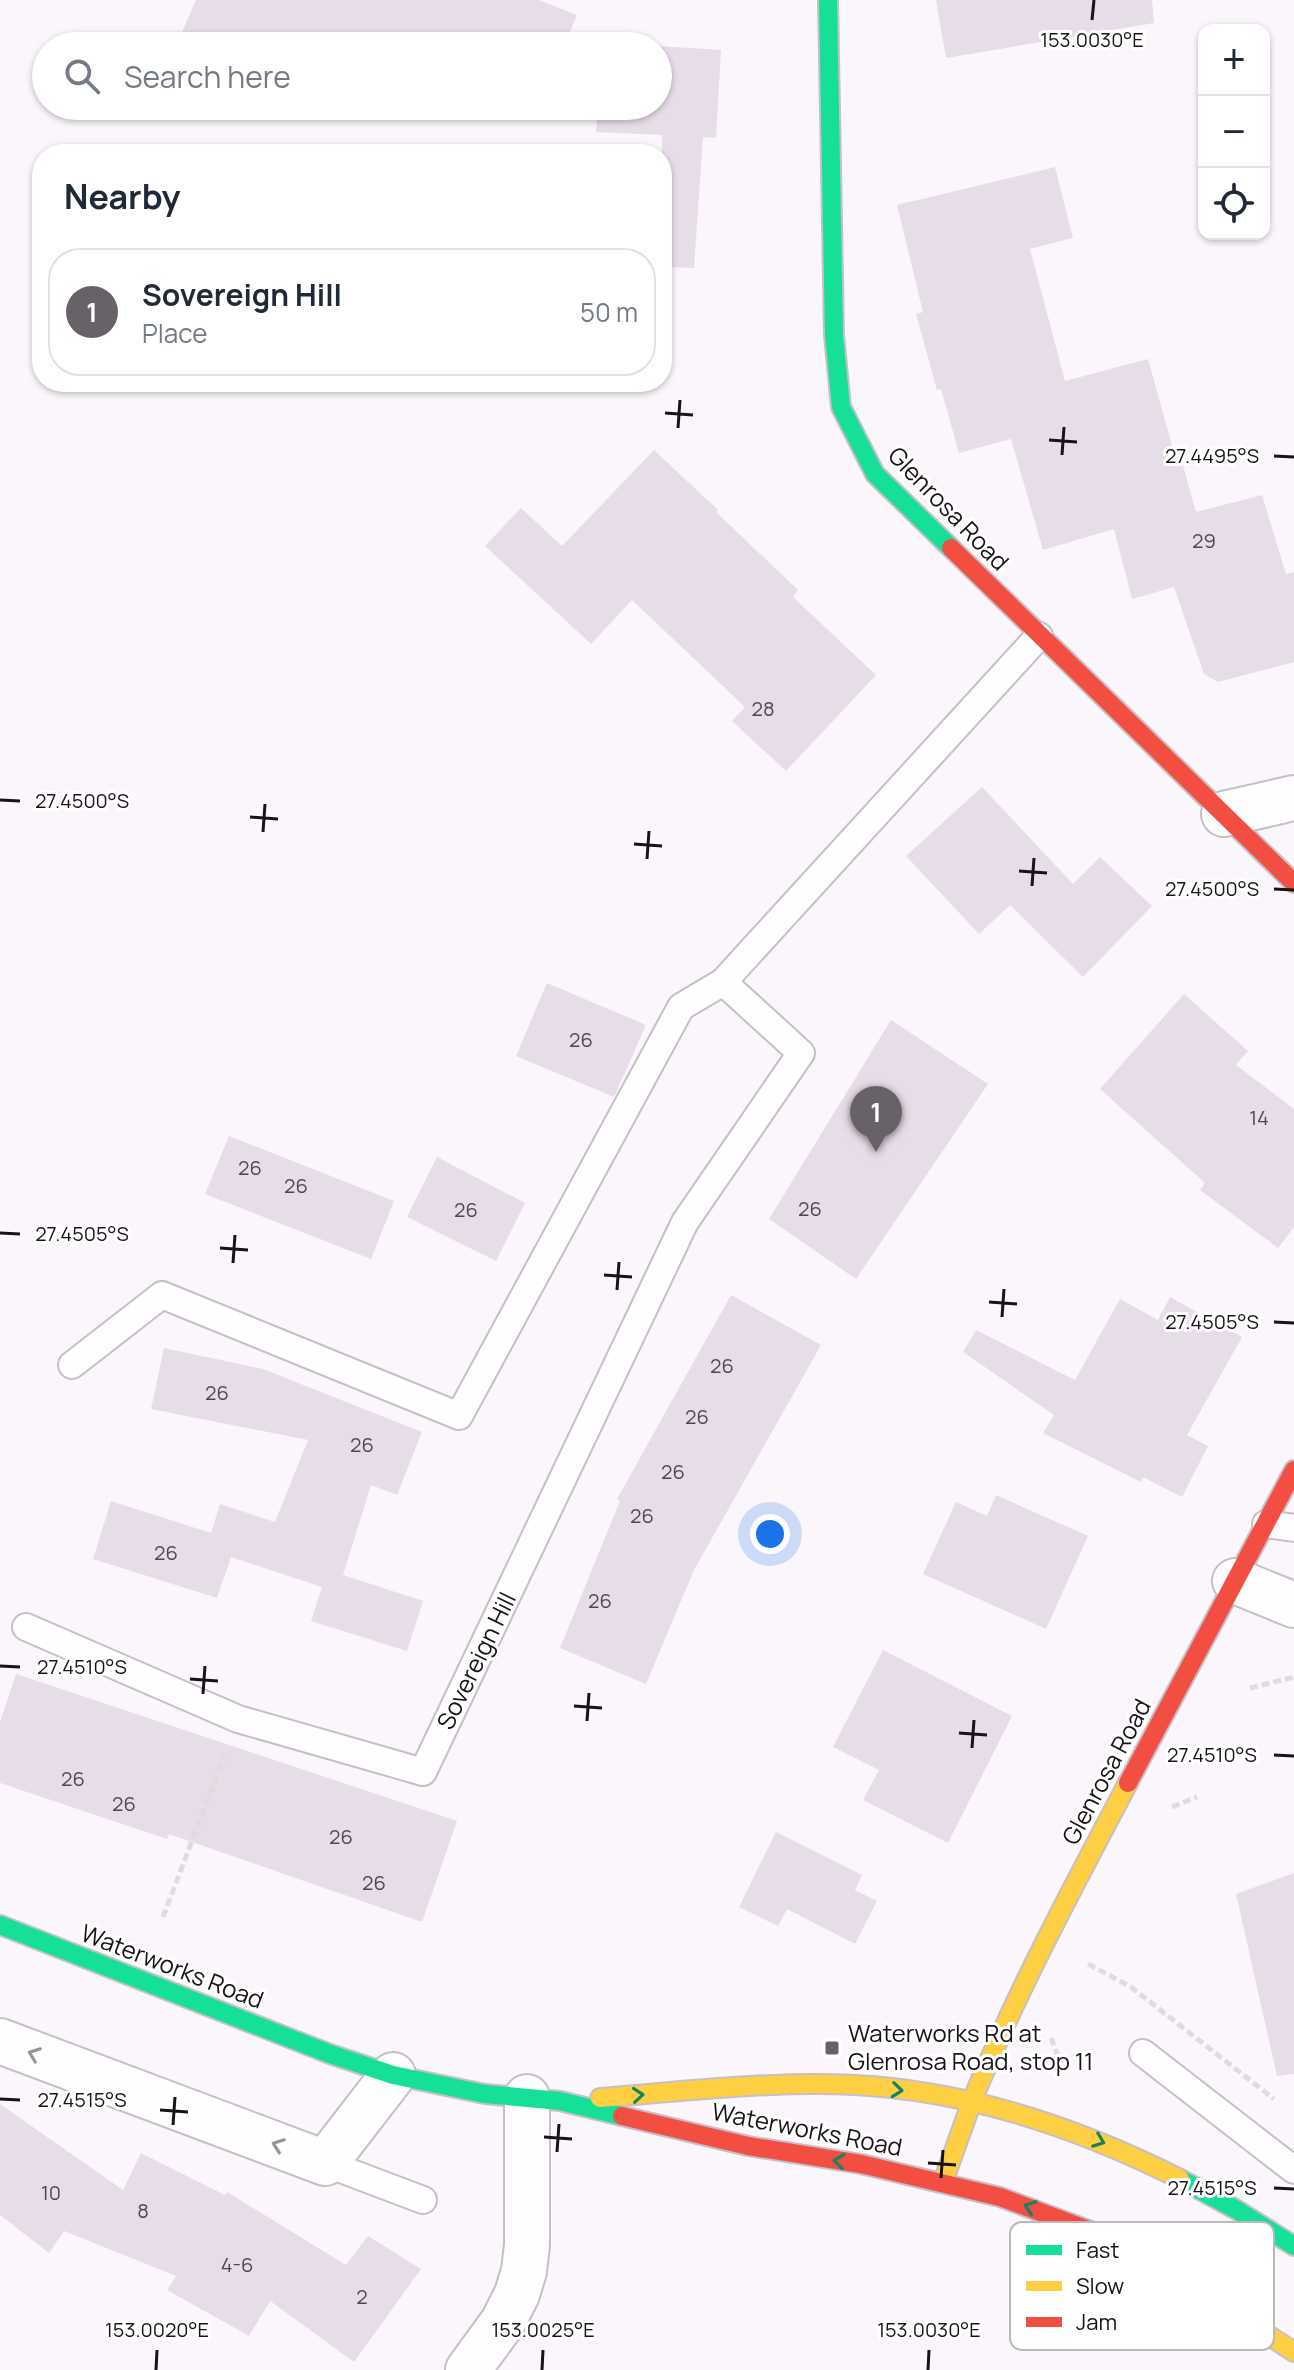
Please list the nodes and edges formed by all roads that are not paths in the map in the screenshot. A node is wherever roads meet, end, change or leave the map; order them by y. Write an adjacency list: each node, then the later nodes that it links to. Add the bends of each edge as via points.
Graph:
1 (828, 0): 2 (main road, Glenrosa Road, via 834,335 841,407 875,474)
2 (1039, 636): 4 (main road, Glenrosa Road); 6 (lane)
3 (1294, 798): 4 (street)
4 (1224, 814): 5 (main road, Glenrosa Road)
5 (1294, 883)
6 (723, 982): 7 (lane, via 681,1007 459,1416 162,1295); 13 (lane, Sovereign Hill, via 801,1053 685,1222 423,1772 238,1719)
7 (72, 1365)
8 (1294, 1470): 9 (main road, Glenrosa Road)
9 (1266, 1524): 10 (lane); 11 (main road, Glenrosa Road)
10 (1294, 1528)
11 (1235, 1581): 12 (street); 19 (main road, Glenrosa Road, via 1043,1943)
12 (1294, 1605)
13 (26, 1627)
14 (0, 1925): 17 (main road, Waterworks Road)
15 (0, 2041): 20 (street, one-way to 15)
16 (1143, 2053): 21 (lane)
17 (393, 2075): 18 (main road, Waterworks Road); 20 (street)
18 (543, 2099): 19 (main road, Waterworks Road, one-way to 19, via 788,2084 878,2088); 22 (main road, Waterworks Road, one-way to 18, via 748,2146); 30 (street, via 524,2271 503,2322)
19 (972, 2101): 22 (main road, Glenrosa Road); 25 (main road, Waterworks Road, one-way to 25, via 1126,2151)
20 (325, 2163): 23 (lane)
21 (1294, 2170)
22 (943, 2182): 24 (main road, Waterworks Road, one-way to 22)
23 (423, 2200)
24 (1067, 2222)
25 (1258, 2222)
26 (1274, 2233): 27 (main road, Waterworks Road, one-way to 27)
27 (1294, 2246)
28 (1274, 2339): 29 (main road, Waterworks Road, one-way to 28)
29 (1294, 2352)
30 (468, 2370)

